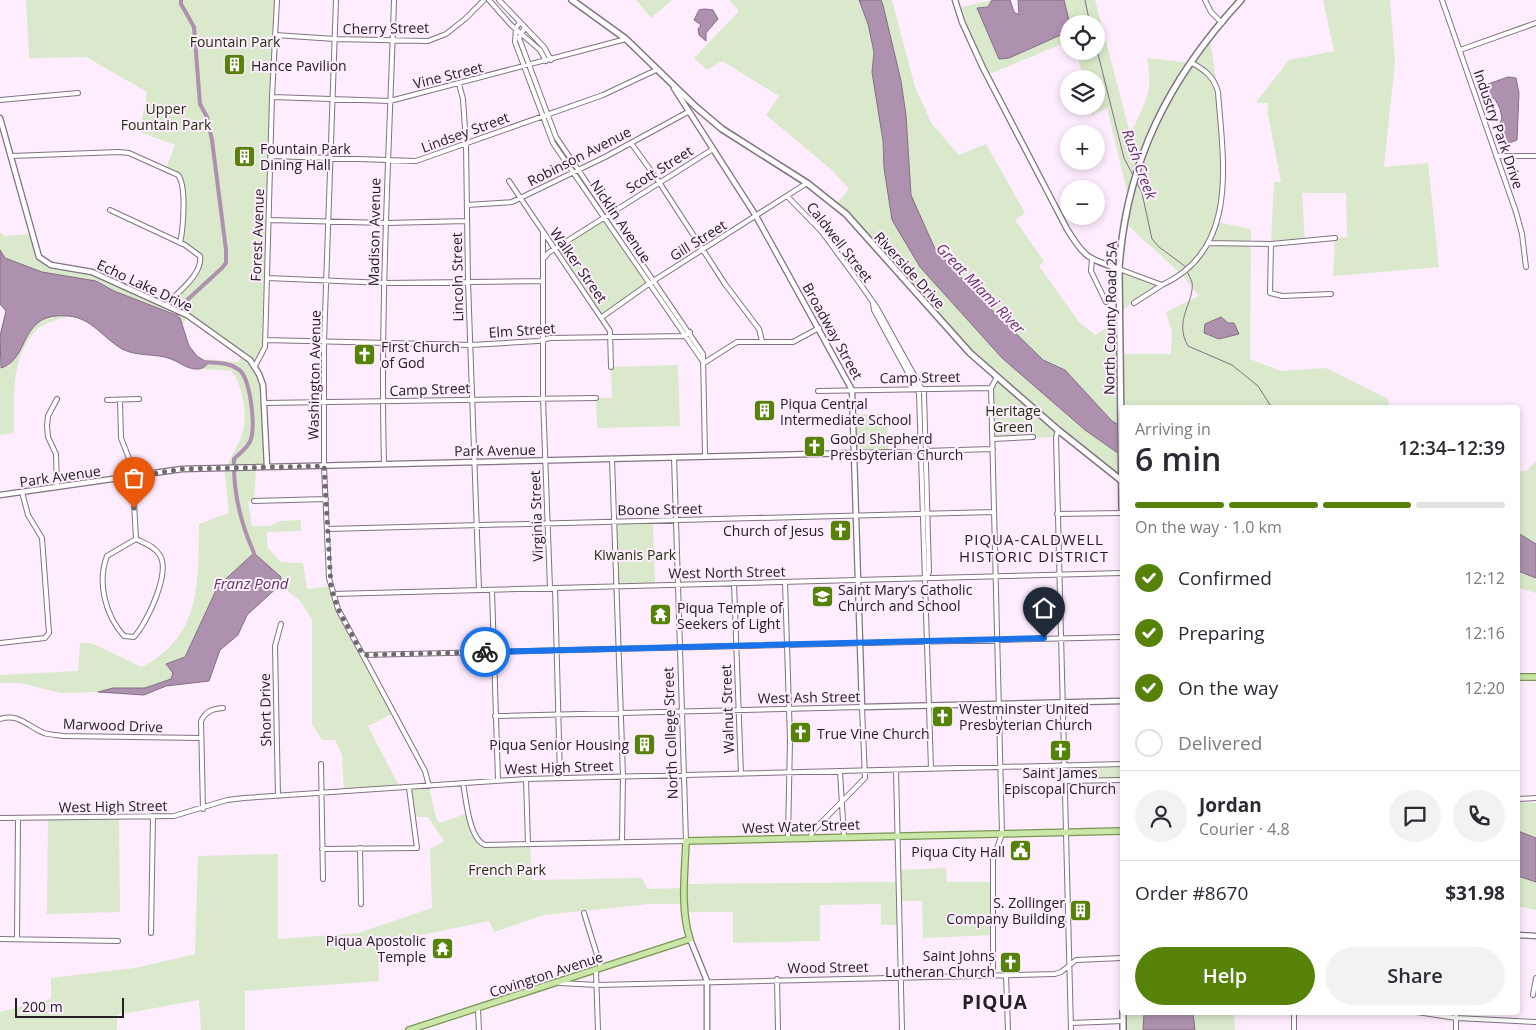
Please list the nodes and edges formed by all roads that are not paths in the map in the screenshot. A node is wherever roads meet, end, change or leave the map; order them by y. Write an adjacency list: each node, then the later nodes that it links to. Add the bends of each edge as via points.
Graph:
1 (277, 0): 18 (street, Forest Avenue)
2 (336, 0): 19 (street, Washington Avenue)
3 (394, 0): 21 (street, Madison Avenue)
4 (484, 0): 21 (street, Cherry Street, via 465,19 435,39)
5 (490, 0): 16 (street)
6 (499, 0): 12 (street)
7 (572, 0): 20 (main road)
8 (955, 0): 72 (street, via 962,22 1006,113 1067,229 1079,249)
9 (1205, 0): 13 (street)
10 (1241, 0): 13 (main road, North County Road 25A)
11 (1442, 0): 22 (street, Industry Park Drive)
12 (520, 22): 15 (street); 16 (street)
13 (1222, 23): 24 (main road, North County Road 25A)
14 (1536, 23): 22 (street)
15 (525, 27): 17 (street); 23 (street, via 544,48)
16 (516, 28): 17 (street); 26 (street, Nicklin Avenue, via 515,42)
17 (520, 32): 23 (street); 25 (street, Nicklin Avenue, via 519,38)
18 (275, 35): 19 (street, Cherry Street); 31 (street, Forest Avenue)
19 (335, 39): 21 (street, Cherry Street); 32 (street, Washington Avenue)
20 (626, 39): 23 (street, Vine Street); 27 (main road)
21 (393, 41): 34 (street, Madison Avenue)
22 (1460, 50): 44 (street, Industry Park Drive)
23 (548, 60): 25 (street, Vine Street)
24 (1192, 63): 67 (street, via 1215,81 1218,92 1223,202); 74 (main road, North County Road 25A, via 1162,107 1138,167 1120,245)
25 (530, 66): 26 (street, Vine Street); 37 (street, Nicklin Avenue)
26 (524, 67): 28 (street, Vine Street); 37 (street, Nicklin Avenue)
27 (656, 70): 29 (main road); 37 (street, Lindsey Street, via 603,94)
28 (459, 84): 34 (street, Vine Street); 40 (street, Lincoln Street, via 464,104)
29 (673, 86): 35 (main road, Riverside Drive); 36 (street, Broadway Street)
30 (78, 93): 33 (street)
31 (272, 96): 32 (street, Vine Street); 43 (street, Forest Avenue)
32 (331, 98): 34 (street, Vine Street); 46 (street, Washington Avenue)
33 (0, 100)
34 (390, 101): 47 (street, Madison Avenue)
35 (696, 108): 36 (street, Robinson Avenue); 52 (main road, Riverside Drive, via 739,141)
36 (688, 112): 39 (street, Robinson Avenue); 41 (street, Broadway Street)
37 (544, 115): 40 (street, Lindsey Street); 48 (street, Nicklin Avenue); 49 (street, Nicklin Avenue, via 553,143)
38 (0, 118): 42 (street, Echo Lake Drive)
39 (631, 143): 48 (street, Robinson Avenue); 51 (street)
40 (466, 144): 47 (street, Lindsey Street, via 416,161); 55 (street, Lincoln Street)
41 (713, 149): 51 (street, Scott Street); 58 (street, Broadway Street)
42 (11, 156): 66 (street, via 109,151 129,153 178,175 182,180); 85 (street, Echo Lake Drive, via 43,262 92,272)
43 (271, 156): 46 (street, Lindsey Street); 60 (street, Forest Avenue)
44 (1496, 156): 45 (street); 73 (street, Industry Park Drive, via 1518,219)
45 (1536, 156)
46 (331, 159): 47 (street, Lindsey Street); 61 (street, Washington Avenue)
47 (387, 161): 63 (street, Madison Avenue)
48 (579, 170): 49 (street, Robinson Avenue); 57 (street, Nicklin Avenue)
49 (574, 172): 54 (street, Robinson Avenue); 59 (street, Nicklin Avenue)
50 (509, 181): 54 (street, Walker Street)
51 (659, 182): 57 (street, Scott Street); 70 (street)
52 (807, 183): 53 (street, Gill Street); 101 (main road, Riverside Drive, via 846,214 970,352)
53 (787, 196): 58 (street, Gill Street); 102 (street, Caldwell Street, via 822,232 873,304)
54 (520, 198): 55 (street, Robinson Avenue, via 503,204); 64 (street, Walker Street)
55 (467, 205): 62 (street, Lincoln Street)
56 (110, 210): 66 (street)
57 (609, 214): 59 (street, Scott Street); 76 (street, Nicklin Avenue)
58 (756, 216): 70 (street, Gill Street); 88 (street, Broadway Street)
59 (604, 217): 69 (street, Scott Street); 80 (street, Nicklin Avenue)
60 (270, 220): 61 (street); 75 (street, Forest Avenue)
61 (329, 220): 63 (street); 78 (street, Washington Avenue)
62 (467, 221): 63 (street); 79 (street, Lincoln Street)
63 (387, 223): 81 (street, Madison Avenue)
64 (543, 232): 69 (street, Walker Street); 71 (street, Virginia Street)
65 (1335, 238): 68 (street)
66 (180, 243): 85 (street, via 200,256 200,266)
67 (1208, 243): 68 (street); 82 (street, via 1182,275)
68 (1271, 244): 83 (street, via 1270,293 1282,296)
69 (555, 249): 71 (street, Scott Street); 87 (street, Walker Street)
70 (704, 250): 76 (street, Gill Street); 94 (street, via 759,329)
71 (544, 259): 77 (street, Virginia Street)
72 (1092, 259): 74 (street); 84 (street, via 1091,270)
73 (1526, 267)
74 (1119, 269): 82 (street); 116 (main road, North County Road 25A)
75 (267, 278): 78 (street); 92 (street, Forest Avenue)
76 (655, 280): 80 (street, Gill Street); 89 (street, Nicklin Avenue)
77 (543, 281): 79 (street); 93 (street, Virginia Street)
78 (327, 282): 81 (street); 95 (street, Washington Avenue)
79 (468, 282): 81 (street); 97 (street, Lincoln Street)
80 (650, 283): 87 (street, Gill Street); 90 (street, Nicklin Avenue)
81 (385, 284): 96 (street, Madison Avenue)
82 (1162, 285): 86 (street)
83 (1331, 294)
84 (1106, 302)
85 (167, 304): 99 (street, Echo Lake Drive, via 243,354)
86 (1134, 304)
87 (602, 317): 91 (street, Walker Street)
88 (819, 328): 94 (street, via 794,342); 104 (street, Broadway Street)
89 (690, 332): 90 (street); 98 (street, Nicklin Avenue, via 703,354)
90 (685, 336): 91 (street, Elm Street); 98 (street, Nicklin Avenue)
91 (611, 337): 93 (street, Elm Street); 100 (street, Walker Street)
92 (265, 340): 95 (street, Elm Street); 99 (street, Forest Avenue, via 264,352)
93 (544, 340): 97 (street, Elm Street); 106 (street, Virginia Street)
94 (762, 341): 98 (street, via 736,342)
95 (324, 343): 96 (street, Elm Street); 115 (street, Washington Avenue)
96 (382, 344): 97 (street, Elm Street); 113 (street, Madison Avenue)
97 (471, 345): 110 (street, Lincoln Street)
98 (704, 363): 123 (street, Nicklin Avenue)
99 (255, 366): 114 (street, via 263,385)
100 (611, 367)
101 (997, 377): 103 (street); 117 (main road, Riverside Drive)
102 (918, 388): 103 (street, Camp Street); 104 (street, Camp Street); 121 (street, Caldwell Street)
103 (991, 388): 119 (street)
104 (852, 390): 105 (street, Camp Street); 122 (street, Broadway Street)
105 (818, 391)
106 (543, 398): 107 (street, Camp Street); 110 (street, Camp Street); 126 (street, Virginia Street)
107 (596, 398)
108 (57, 399): 133 (street, via 48,416 47,426 56,454)
109 (139, 399): 112 (street)
110 (472, 399): 113 (street, Camp Street); 127 (street, Lincoln Street)
111 (107, 400): 112 (street)
112 (120, 400): 131 (street, via 121,438)
113 (382, 402): 115 (street, Camp Street); 128 (street, Madison Avenue)
114 (265, 403): 115 (street, Camp Street); 129 (street)
115 (324, 404): 130 (street, Washington Avenue)
116 (1120, 429)
117 (1058, 430): 132 (main road, Riverside Drive); 141 (street)
118 (1033, 437): 119 (street)
119 (993, 439): 120 (street)
120 (993, 449): 121 (street, Park Avenue); 139 (street)
121 (923, 452): 122 (street, Park Avenue); 140 (street, Caldwell Street)
122 (854, 453): 123 (street, Park Avenue); 142 (street, Broadway Street)
123 (705, 456): 124 (street, Park Avenue)
124 (674, 457): 125 (street, Park Avenue); 143 (street, North College Street)
125 (612, 458): 126 (street, Park Avenue); 144 (street)
126 (545, 461): 127 (street, Park Avenue); 145 (street, Virginia Street)
127 (474, 462): 128 (street, Park Avenue); 146 (street, Lincoln Street)
128 (384, 464): 130 (street, Park Avenue)
129 (267, 466): 130 (street, Park Avenue); 131 (street, Park Avenue, via 182,469)
130 (324, 466): 136 (street, Washington Avenue)
131 (133, 477): 133 (street, Park Avenue); 148 (street)
132 (1120, 479)
133 (56, 487): 134 (street, Park Avenue)
134 (22, 492): 135 (street, Park Avenue); 167 (street, via 28,515 42,538 49,633 45,638)
135 (0, 495)
136 (326, 499): 137 (street); 147 (street, Washington Avenue)
137 (254, 500)
138 (1120, 511): 141 (street)
139 (994, 512): 140 (street, Boone Street); 151 (street)
140 (925, 514): 142 (street, Boone Street); 152 (street, Caldwell Street, via 929,572)
141 (1057, 514): 150 (street)
142 (856, 516): 143 (street, Boone Street); 153 (street, Broadway Street)
143 (676, 520): 144 (street, Boone Street); 156 (street, North College Street)
144 (614, 522): 145 (street, Boone Street); 157 (street)
145 (548, 524): 146 (street, Boone Street); 158 (street, Virginia Street)
146 (477, 525): 147 (street, Boone Street); 159 (street, Lincoln Street)
147 (327, 529): 161 (street, Washington Avenue, via 329,578)
148 (136, 540): 148 (street, via 107,556 101,581 117,629 124,636 134,637 150,614 163,562 154,549)
149 (1120, 573): 150 (street, West North Street)
150 (1058, 575): 151 (street, West North Street); 164 (street)
151 (996, 577): 152 (street, West North Street); 165 (street)
152 (926, 578): 153 (street, West North Street); 166 (street, Caldwell Street)
153 (858, 580): 154 (street, West North Street); 168 (street, Broadway Street)
154 (785, 582): 155 (street, West North Street); 169 (street)
155 (734, 583): 156 (street, West North Street); 170 (street, Walnut Street)
156 (678, 585): 157 (street, West North Street); 171 (street, North College Street)
157 (616, 586): 158 (street, West North Street); 172 (street)
158 (552, 588): 160 (street, West North Street); 173 (street, Virginia Street)
159 (479, 590): 160 (street, West North Street); 161 (street, West North Street)
160 (492, 590): 174 (street)
161 (333, 594): 175 (street, Washington Avenue)
162 (281, 624): 213 (street, Short Drive, via 274,646)
163 (1120, 636): 164 (street)
164 (1060, 638): 165 (street); 179 (street)
165 (997, 640): 166 (street); 180 (street)
166 (926, 641): 168 (street); 181 (street, Caldwell Street)
167 (0, 643)
168 (860, 643): 169 (street); 182 (street, Broadway Street)
169 (787, 645): 170 (street); 184 (street)
170 (737, 646): 171 (street); 185 (street, Walnut Street)
171 (680, 647): 172 (street); 186 (street, North College Street)
172 (618, 649): 173 (street); 187 (street)
173 (557, 650): 174 (street); 188 (street, Virginia Street)
174 (493, 652): 175 (street); 189 (street)
175 (363, 655): 210 (street, Washington Avenue, via 425,770)
176 (1520, 676): 177 (main road)
177 (1536, 676)
178 (1120, 701): 179 (street, West Ash Street)
179 (1062, 702): 180 (street, West Ash Street); 194 (street)
180 (999, 704): 181 (street, West Ash Street); 195 (street)
181 (929, 705): 182 (street, West Ash Street); 196 (street, Caldwell Street)
182 (862, 707): 184 (street, West Ash Street); 198 (street, Broadway Street)
183 (223, 708): 191 (street, via 204,714 200,721)
184 (789, 709): 185 (street, West Ash Street); 200 (street)
185 (740, 710): 186 (street, West Ash Street); 201 (street, Walnut Street)
186 (682, 711): 187 (street, West Ash Street); 202 (street, North College Street)
187 (620, 713): 188 (street, West Ash Street); 203 (street)
188 (558, 714): 189 (street, West Ash Street); 205 (street, Virginia Street)
189 (495, 716): 206 (street)
190 (0, 719): 191 (street, Marwood Drive, via 10,716 45,733 64,736)
191 (200, 738): 217 (street)
192 (321, 764): 212 (street)
193 (1120, 764): 194 (street, West High Street)
194 (1064, 766): 195 (street, West High Street); 208 (street)
195 (1000, 768): 196 (street, West High Street); 223 (street)
196 (931, 769): 197 (street, West High Street)
197 (896, 770): 198 (street, West High Street); 224 (street)
198 (864, 771): 199 (street, West High Street); 216 (street, via 865,778)
199 (840, 772): 200 (street, West High Street); 216 (street)
200 (788, 773): 201 (street, West High Street); 227 (street)
201 (741, 774): 202 (street, West High Street)
202 (684, 775): 203 (street, West High Street); 228 (street, North College Street)
203 (622, 776): 205 (street, West High Street); 229 (street)
204 (526, 778): 205 (street, West High Street); 206 (street, West High Street); 230 (street)
205 (560, 778)
206 (498, 780): 209 (street, West High Street)
207 (1120, 780): 208 (street)
208 (1064, 781): 222 (street)
209 (463, 783): 210 (street, West High Street); 230 (street, West Water Street, via 468,813 481,844)
210 (429, 786): 211 (street, West High Street)
211 (409, 788): 212 (street, West High Street); 231 (street, via 417,848)
212 (322, 793): 213 (street, West High Street); 232 (street)
213 (278, 796): 217 (street, West High Street, via 227,800)
214 (1520, 798): 215 (street)
215 (1536, 798)
216 (841, 803): 225 (street); 226 (street)
217 (202, 809): 218 (street, West High Street, via 174,816)
218 (153, 816): 220 (street, West High Street); 236 (street)
219 (0, 818): 220 (street, West High Street)
220 (18, 818): 239 (street)
221 (1120, 831): 222 (main road, West Water Street)
222 (1065, 833): 223 (main road, West Water Street); 244 (street)
223 (1002, 834): 224 (main road, West Water Street); 246 (street, via 993,860)
224 (898, 836): 225 (main road, West Water Street); 248 (street)
225 (844, 837): 226 (main road, West Water Street)
226 (810, 838): 227 (main road, West Water Street)
227 (788, 839): 228 (main road, West Water Street)
228 (686, 841): 229 (street, West Water Street); 241 (main road, North College Street, via 685,888)
229 (622, 842): 230 (street, West Water Street)
230 (528, 844)
231 (360, 848): 232 (street); 234 (street)
232 (322, 849): 233 (street)
233 (323, 879)
234 (361, 904)
235 (584, 913): 245 (street)
236 (151, 933)
237 (1520, 934): 238 (street)
238 (1536, 936)
239 (17, 938): 240 (street); 242 (street)
240 (0, 939)
241 (690, 939): 245 (main road, Covington Avenue); 251 (street)
242 (118, 941)
243 (1120, 958): 244 (street, Wood Street, via 1076,960)
244 (1069, 965): 247 (street, Wood Street, via 1055,974); 262 (street)
245 (599, 969): 252 (main road, Covington Avenue); 253 (street)
246 (993, 975): 247 (street, Wood Street); 248 (street, Wood Street)
247 (1006, 975): 269 (street)
248 (900, 977): 250 (street, Wood Street); 268 (street)
249 (1536, 978): 254 (street)
250 (776, 979): 251 (street, Wood Street); 267 (street)
251 (707, 981): 253 (street, Wood Street); 266 (street)
252 (560, 983): 253 (street, Wood Street); 255 (main road, Covington Avenue)
253 (597, 985): 265 (street)
254 (1533, 995)
255 (478, 1009): 263 (main road, Covington Avenue); 264 (street)
256 (1123, 1015): 260 (main road)
257 (1294, 1015): 272 (street)
258 (1436, 1015): 259 (street)
259 (1456, 1018): 261 (street); 273 (street)
260 (1123, 1021): 262 (street); 271 (main road)
261 (1536, 1022)
262 (1071, 1023): 270 (street)
263 (409, 1030)
264 (479, 1030)
265 (598, 1030)
266 (707, 1030)
267 (778, 1030)
268 (902, 1030)
269 (1008, 1030)
270 (1071, 1030)
271 (1123, 1030)
272 (1294, 1030)
273 (1456, 1030)

